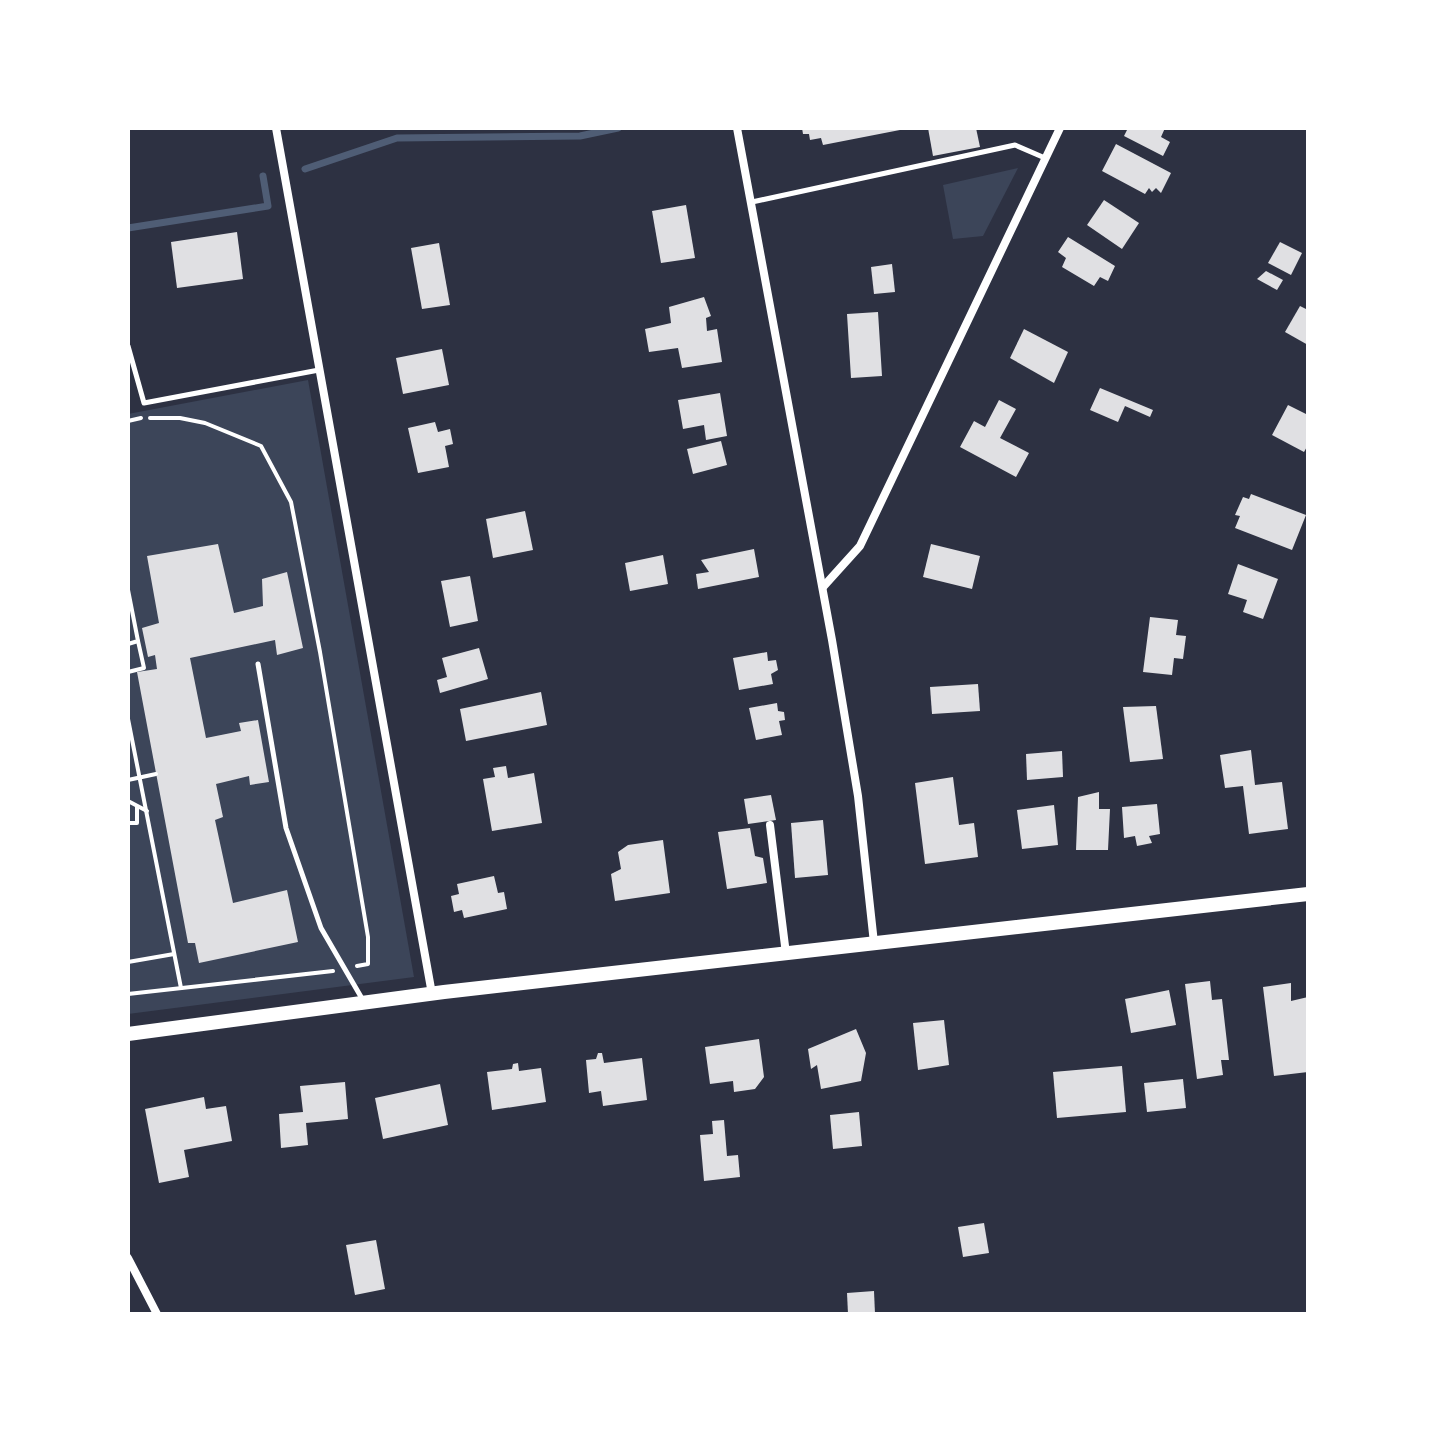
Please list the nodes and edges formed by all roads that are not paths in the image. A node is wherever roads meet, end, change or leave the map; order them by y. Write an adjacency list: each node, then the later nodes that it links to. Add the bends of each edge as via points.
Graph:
1 (276, 128): 7 (street)
2 (737, 128): 5 (street)
3 (1060, 128): 4 (street)
4 (1045, 158): 5 (lane, via 1015,145); 8 (street, via 860,546)
5 (751, 202): 8 (street)
6 (128, 346): 7 (lane, via 144,403)
7 (320, 370): 14 (street)
8 (823, 587): 12 (street, via 857,793)
9 (258, 664): 15 (lane, via 286,828 321,928)
10 (770, 825): 13 (street)
11 (1308, 894): 12 (street)
12 (874, 945): 13 (street)
13 (786, 954): 14 (street)
14 (432, 994): 15 (street)
15 (365, 1003): 16 (street)
16 (128, 1034)
17 (128, 1258): 18 (street)
18 (157, 1314)

